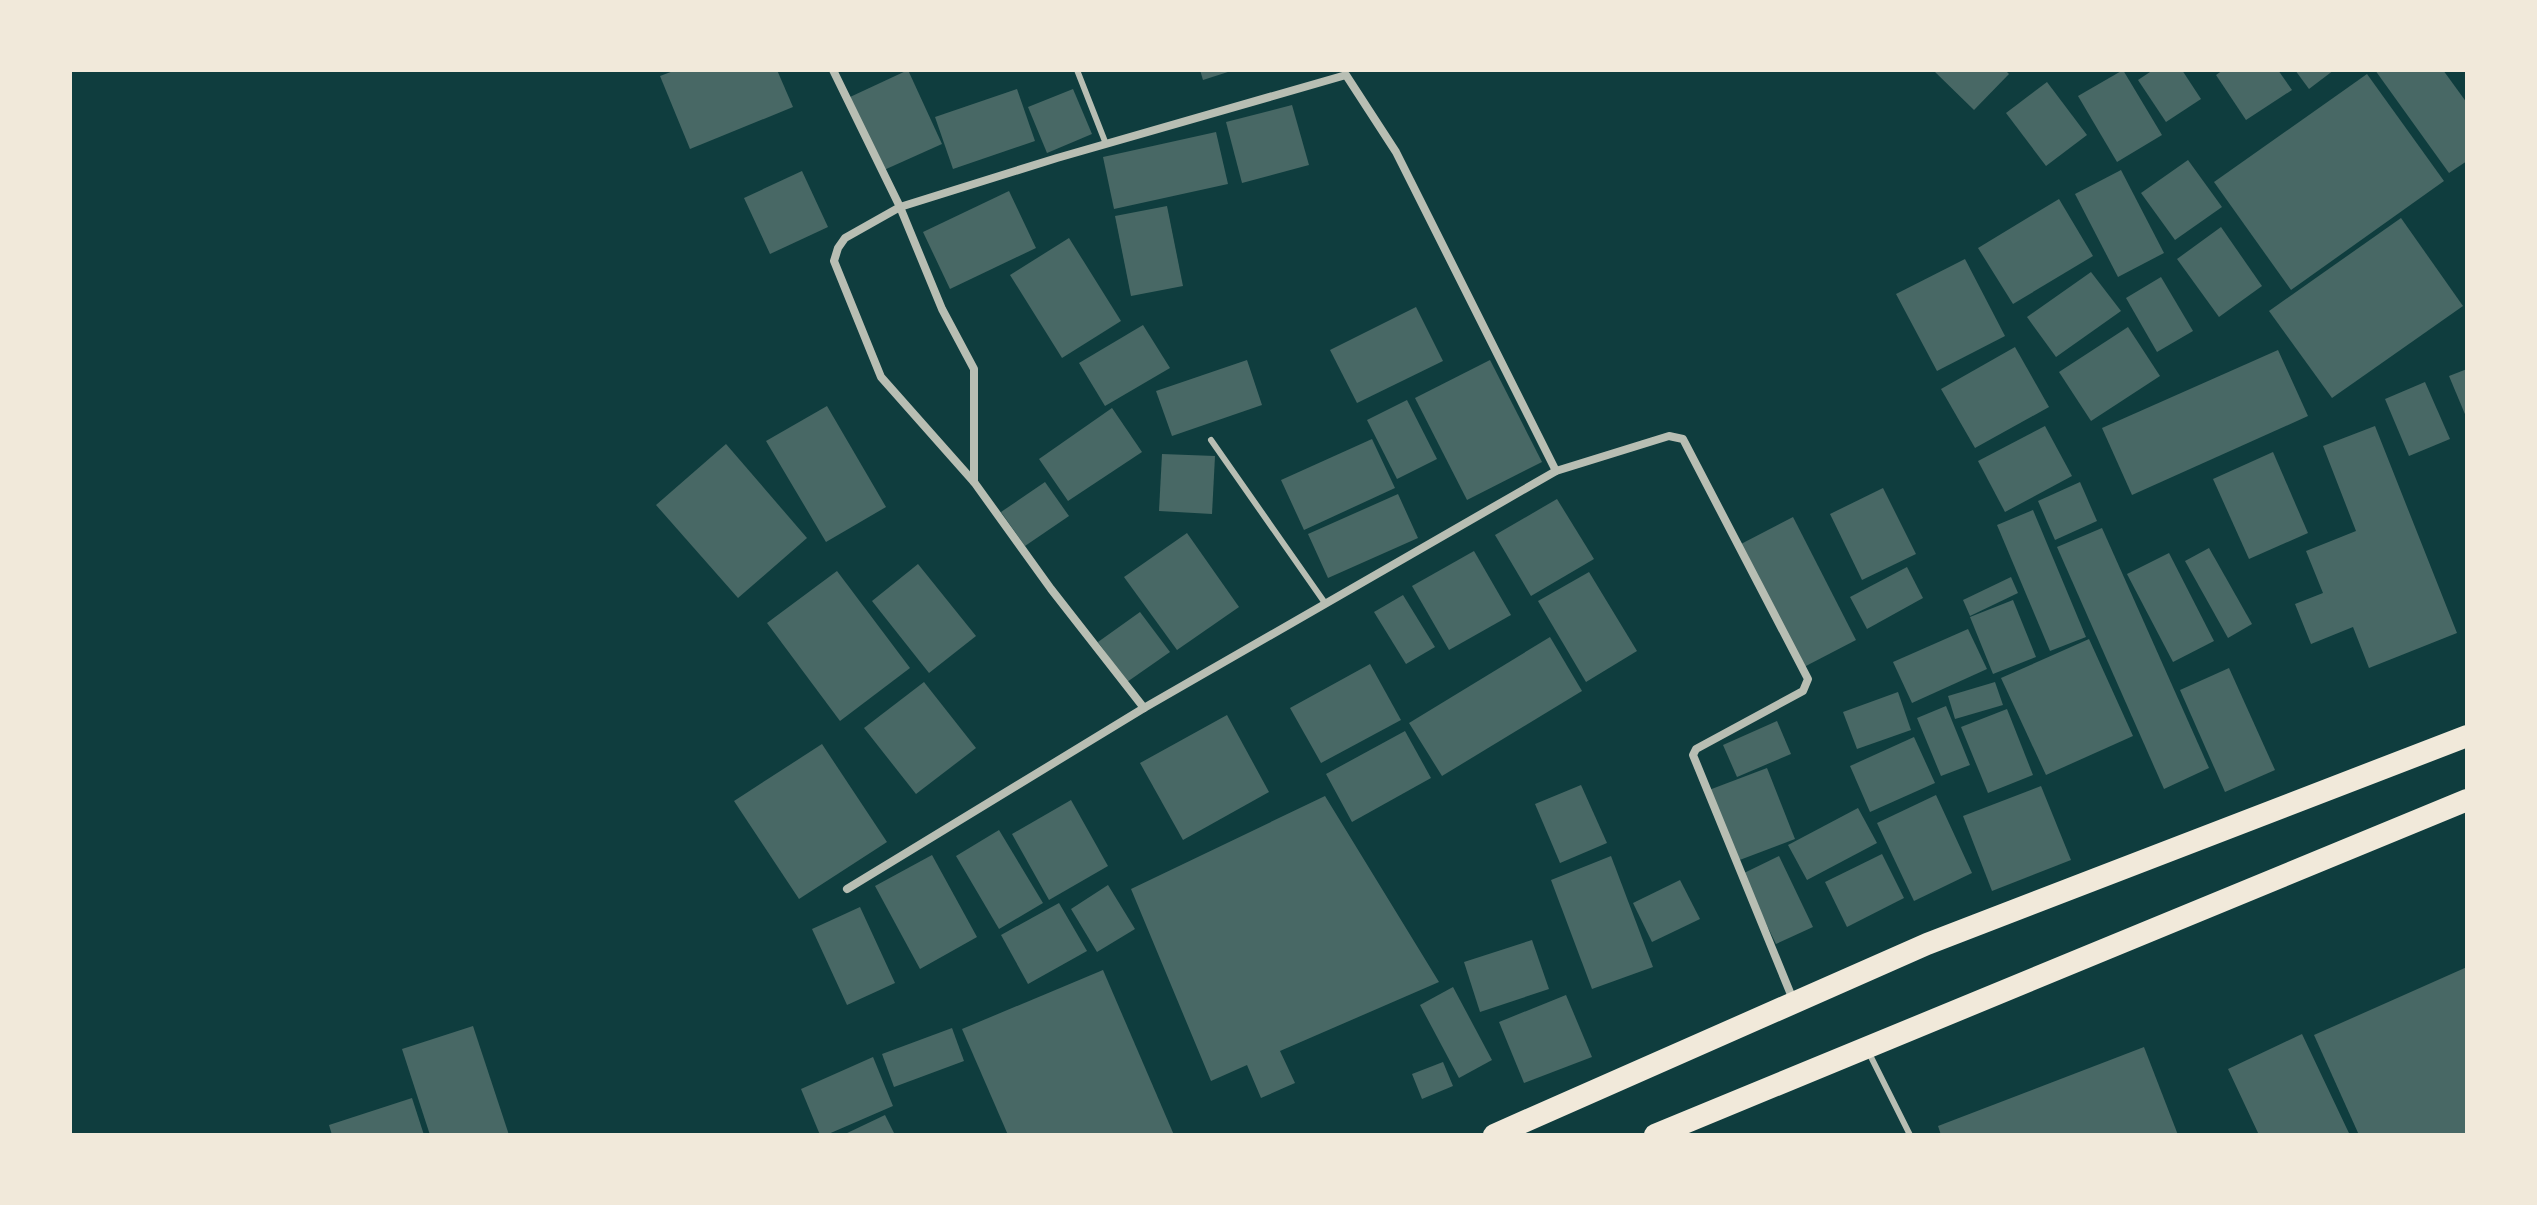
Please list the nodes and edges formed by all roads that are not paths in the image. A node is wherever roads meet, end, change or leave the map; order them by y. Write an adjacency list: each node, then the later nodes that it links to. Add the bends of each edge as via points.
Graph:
1 (833, 70): 5 (street)
2 (1077, 70): 4 (lane)
3 (1345, 72): 4 (street); 7 (street, via 1396,152)
4 (1106, 144): 5 (street)
5 (900, 207): 8 (street, via 942,309 974,369); 8 (street, via 845,238 834,261 881,377)
6 (1211, 440): 9 (lane)
7 (1556, 471): 9 (street); 14 (street, via 1669,436 1683,439 1808,679 1803,691 1693,755)
8 (974, 482): 10 (street)
9 (1325, 603): 10 (street)
10 (1144, 708): 13 (street)
11 (2467, 736): 14 (highway, via 1927,944)
12 (2467, 800): 15 (highway)
13 (847, 889)
14 (1795, 1003): 16 (highway)
15 (1867, 1047): 17 (highway); 18 (lane)
16 (1494, 1135)
17 (1655, 1135)
18 (1910, 1135)

